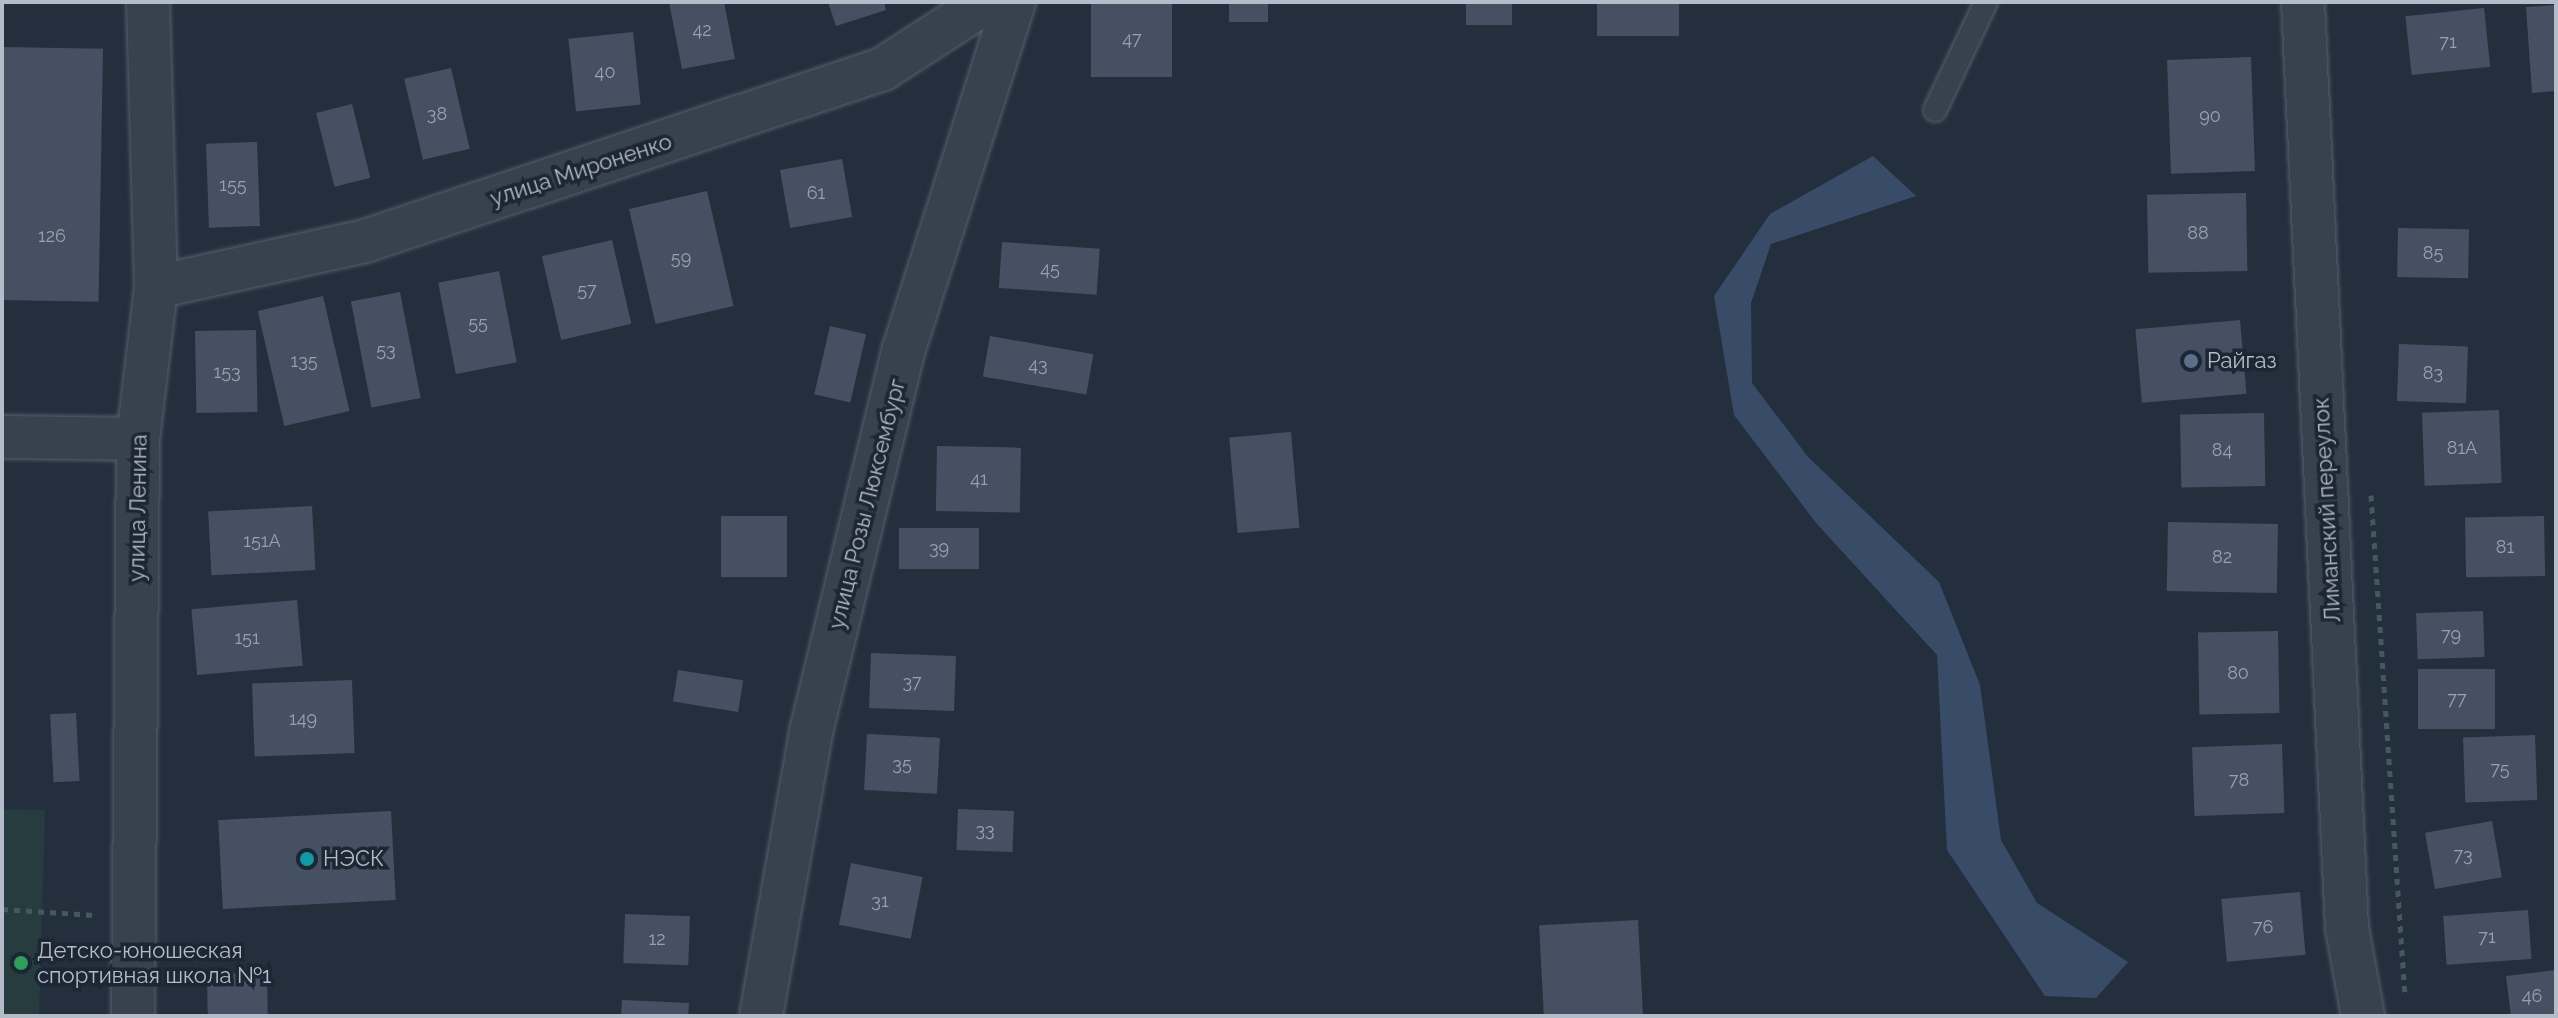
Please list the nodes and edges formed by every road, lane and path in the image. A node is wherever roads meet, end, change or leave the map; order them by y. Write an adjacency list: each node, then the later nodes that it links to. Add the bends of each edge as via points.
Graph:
1 (148, 2): 7 (street, улица Ленина)
2 (986, 2): 7 (street, улица Мироненко, via 883,69 365,241)
3 (1014, 2): 15 (street, улица Розы Люксембург, via 904,349 812,728)
4 (1986, 2): 6 (lane)
5 (2303, 2): 16 (street, Лиманский переулок, via 2347,928)
6 (1935, 110)
7 (156, 287): 9 (street, улица Ленина)
8 (2, 437): 9 (street)
9 (138, 439): 12 (street, улица Ленина)
10 (2371, 482): 13 (path)
11 (2, 909): 12 (path)
12 (135, 918): 14 (street, улица Ленина)
13 (2405, 1001)
14 (133, 1016)
15 (761, 1016)
16 (2363, 1016)

